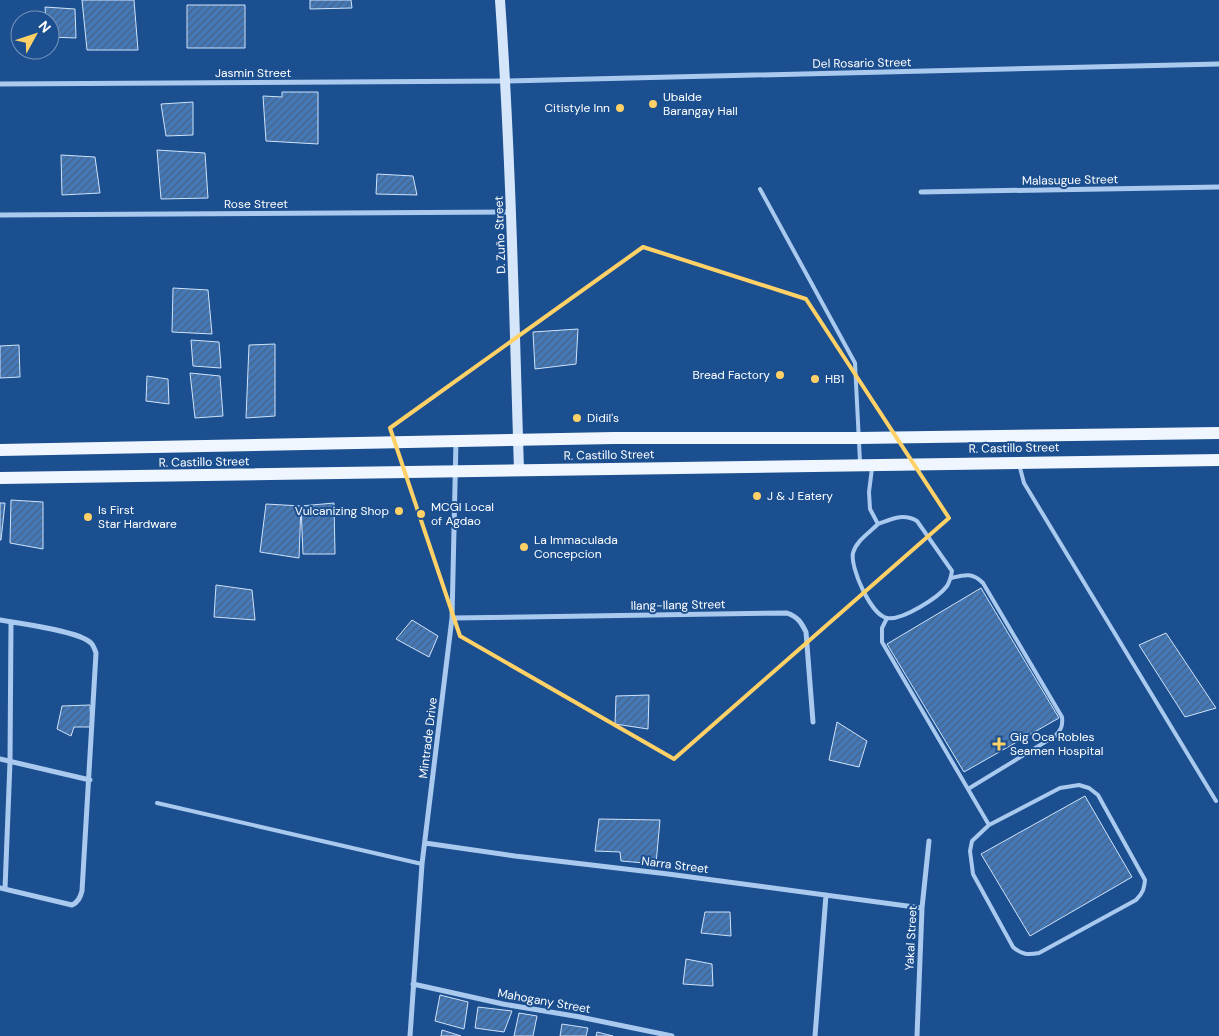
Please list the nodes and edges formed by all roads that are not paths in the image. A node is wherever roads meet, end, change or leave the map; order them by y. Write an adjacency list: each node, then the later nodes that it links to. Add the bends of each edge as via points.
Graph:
1 (500, 0): 3 (street, D. Zuño Street)
2 (1219, 64): 3 (street, Del Rosario Street)
3 (506, 82): 4 (street, Jasmin Street); 8 (street, D. Zuño Street)
4 (0, 84)
5 (1219, 187): 7 (street, Malasugue Street)
6 (760, 189): 11 (lane, via 856,363)
7 (921, 192)
8 (512, 212): 9 (street, Rose Street); 12 (street, D. Zuño Street)
9 (0, 215)
10 (1219, 433): 11 (main road, R. Castillo Street)
11 (858, 438): 12 (main road, R. Castillo Street); 17 (lane)
12 (518, 440): 13 (main road, R. Castillo Street); 18 (street, D. Zuño Street)
13 (456, 441): 14 (main road, R. Castillo Street); 19 (street, Mintrade Drive)
14 (0, 450)
15 (1219, 460): 16 (main road, R. Castillo Street)
16 (1018, 462): 17 (main road, R. Castillo Street); 32 (lane, via 1024,483)
17 (866, 466): 18 (main road, R. Castillo Street); 21 (lane, via 870,509)
18 (519, 470): 19 (main road, R. Castillo Street)
19 (456, 472): 20 (main road, R. Castillo Street); 23 (street, Mintrade Drive)
20 (0, 478)
21 (878, 524): 22 (lane, via 900,516 917,521 949,565); 24 (lane, via 859,541 852,562 869,602)
22 (951, 578): 24 (lane, via 939,593 908,614); 31 (lane, via 968,574 982,582 1062,717 1063,725 1055,736)
23 (452, 618): 27 (street, Ilang-Ilang Street, via 787,613 801,622 806,632); 36 (street, Mintrade Drive)
24 (887, 618): 31 (lane, via 882,628 882,642)
25 (0, 620): 26 (street)
26 (11, 622): 29 (street); 30 (street, via 68,633 91,643 96,654)
27 (813, 722)
28 (0, 760): 29 (street)
29 (10, 762): 30 (street); 38 (street)
30 (90, 780): 38 (street, via 82,891 77,902 72,905)
31 (968, 788): 34 (lane)
32 (1216, 802)
33 (157, 803): 37 (lane)
34 (989, 825): 34 (lane, via 972,841 973,874 1013,947 1019,952 1027,955 1039,953 1142,894 1145,880 1098,795 1089,788 1079,785 1060,788)
35 (929, 841): 40 (street, Yakal Street)
36 (425, 843): 37 (street, Mintrade Drive); 39 (street, Narra Street)
37 (422, 864): 41 (street, Mintrade Drive)
38 (2, 888)
39 (826, 895): 40 (street, Narra Street); 44 (street)
40 (922, 908): 45 (street, Yakal Street)
41 (413, 984): 42 (street, Mintrade Drive); 43 (street, Mahogany Street)
42 (410, 1036)
43 (672, 1036)
44 (815, 1036)
45 (916, 1036)

